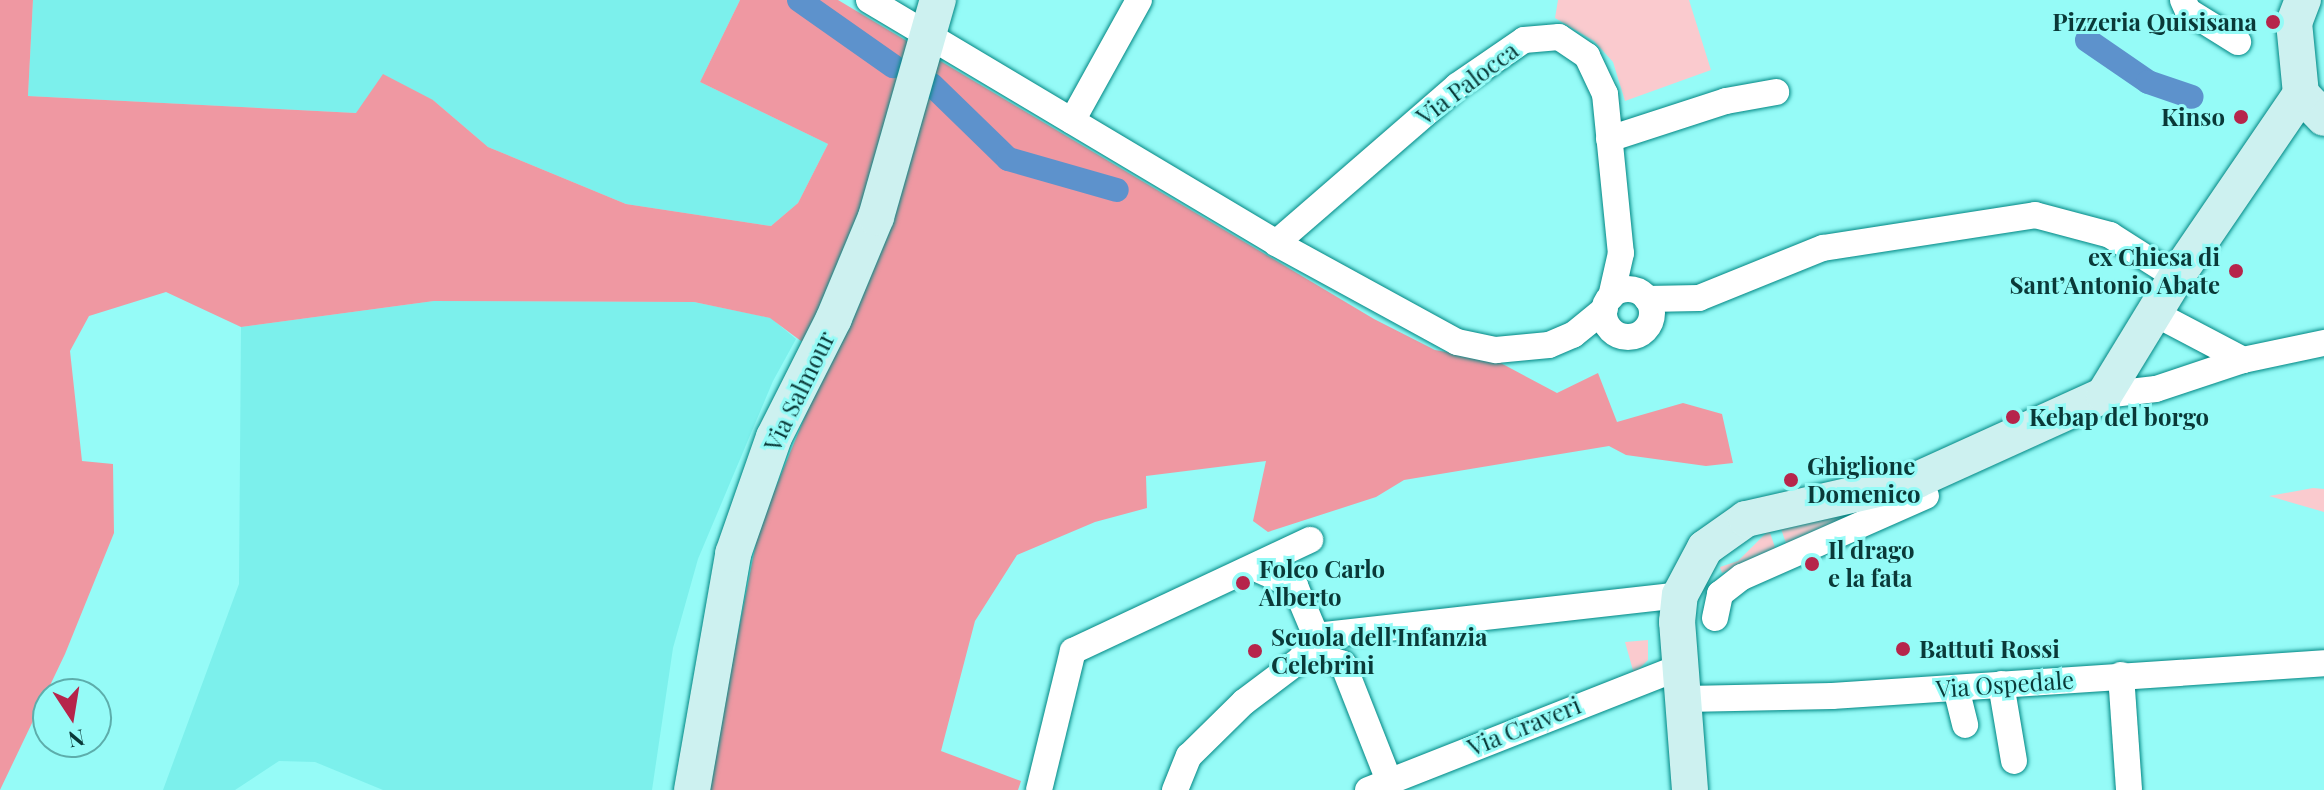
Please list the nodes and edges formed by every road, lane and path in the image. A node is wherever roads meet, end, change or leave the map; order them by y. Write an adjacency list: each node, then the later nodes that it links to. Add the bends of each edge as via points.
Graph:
1 (869, 0): 6 (street)
2 (938, 0): 6 (main road, Via Salmour)
3 (1139, 0): 10 (street)
4 (2183, 0): 7 (street, via 2188,11)
5 (2303, 0): 9 (main road, via 2294,23)
6 (926, 36): 10 (street); 37 (main road, Via Salmour, via 876,217 834,318 774,437 733,554)
7 (2238, 42)
8 (1776, 92): 11 (street, via 1726,101)
9 (2313, 106): 14 (main road)
10 (1072, 121): 12 (street)
11 (1609, 139): 12 (street, Via Palocca, via 1602,81 1587,56 1559,37 1524,40 1457,86); 13 (street, Via Palocca)
12 (1276, 243): 17 (street, via 1457,342 1496,350 1549,345)
13 (1621, 253): 15 (street, Via Palocca); 17 (street, Via Palocca)
14 (2176, 277): 16 (street, via 2110,235 2035,215 1823,248); 18 (main road)
15 (1643, 295): 16 (street); 17 (street, via 1624,290); 19 (street, Via Palocca, via 1652,314)
16 (1699, 298): 19 (street, via 1677,315)
17 (1610, 313): 19 (street, via 1634,337)
18 (2154, 313): 21 (street); 22 (main road)
19 (1648, 326)
20 (2324, 343): 21 (street)
21 (2243, 360): 22 (street, via 2156,389)
22 (2104, 395): 26 (main road, via 1917,480 1746,519 1705,548)
23 (1926, 496): 27 (street, via 1742,577 1720,594)
24 (1310, 540): 25 (street, via 1272,555)
25 (1257, 569): 28 (street, via 1295,586); 38 (street, via 1073,651)
26 (1680, 595): 28 (street); 31 (main road)
27 (1715, 618)
28 (1311, 644): 36 (street, via 1343,664); 39 (street, via 1189,756)
29 (2324, 663): 30 (street, Via Ospedale)
30 (2121, 675): 32 (street, Via Ospedale); 41 (street)
31 (1684, 683): 33 (street, Via Ospedale); 36 (street, Via Craveri); 40 (main road)
32 (2001, 684): 33 (street, Via Ospedale); 35 (street)
33 (1956, 688): 34 (street)
34 (1965, 725)
35 (2014, 761)
36 (1378, 785)
37 (692, 790)
38 (1039, 790)
39 (1175, 790)
40 (1690, 790)
41 (2129, 790)

